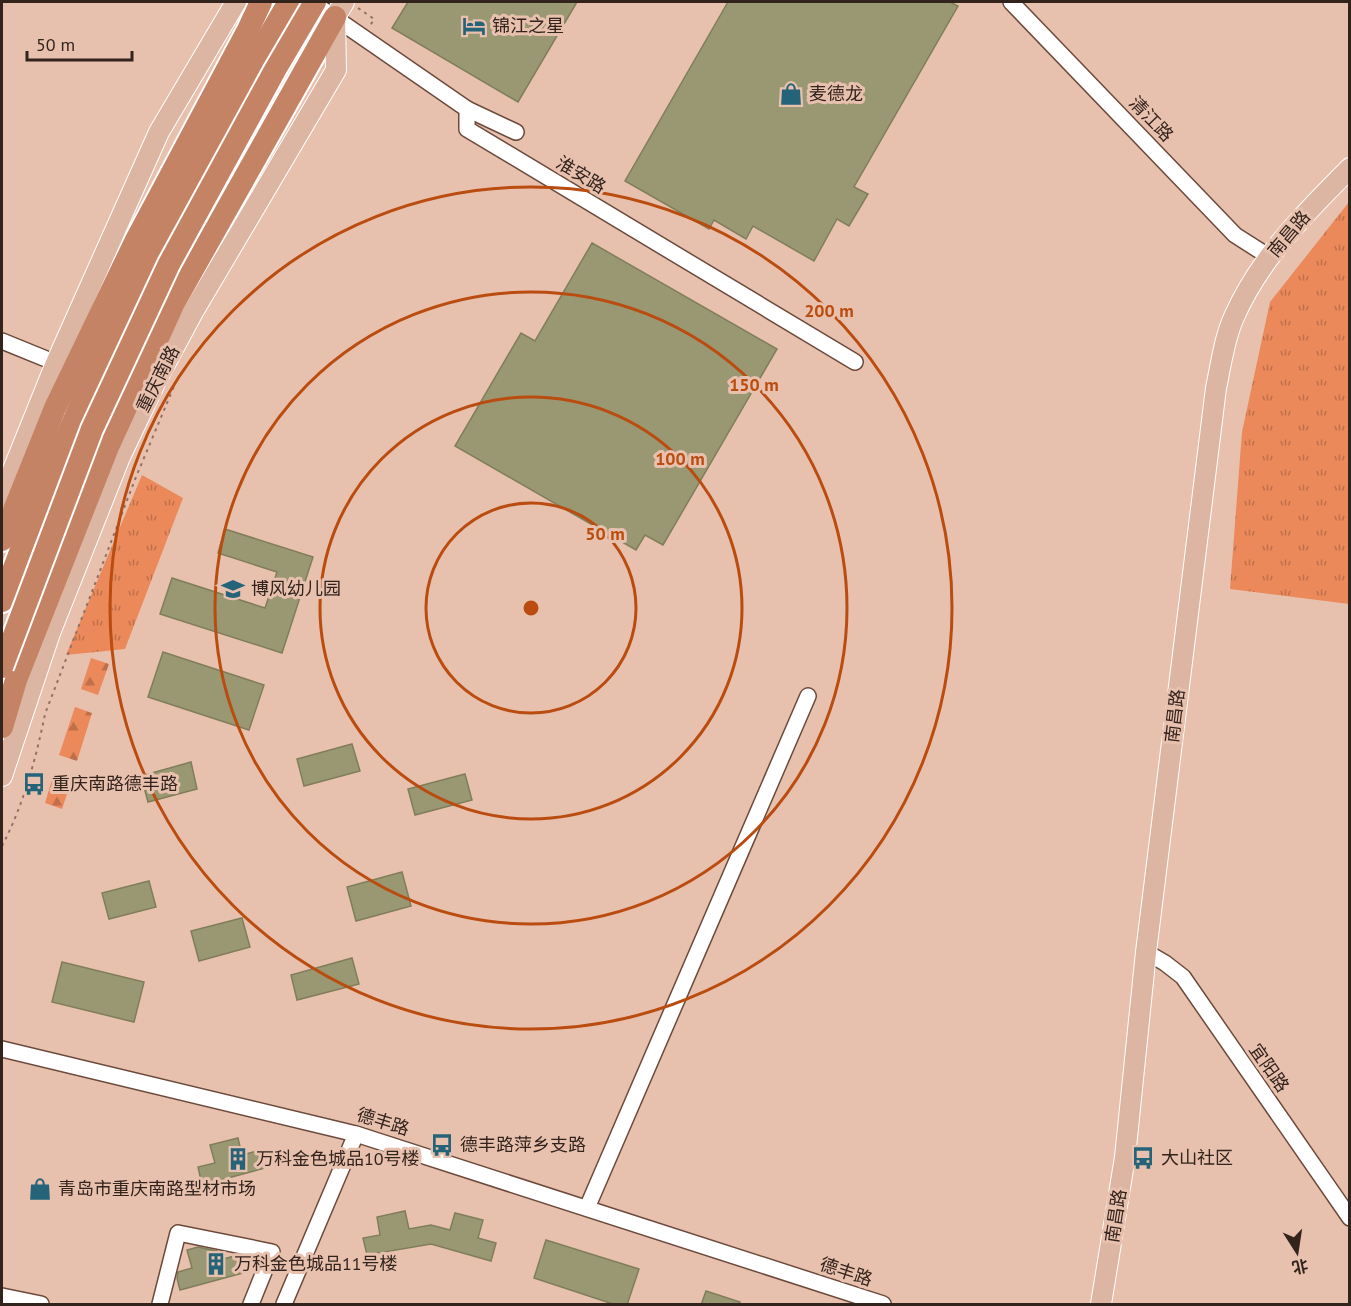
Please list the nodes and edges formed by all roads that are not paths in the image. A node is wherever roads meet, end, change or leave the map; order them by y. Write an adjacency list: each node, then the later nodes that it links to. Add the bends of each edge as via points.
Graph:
1 (236, 2): 12 (main road, via 159,132)
2 (261, 2): 15 (highway, via 135,242 55,408)
3 (289, 2): 16 (highway, via 152,251 72,420)
4 (314, 2): 6 (street); 17 (highway, bridge, via 169,264 92,429)
5 (1011, 2): 10 (street, 清江路, via 1235,235)
6 (344, 8): 7 (street, via 364,37); 19 (highway, via 169,314 108,447 16,680); 20 (main road, 重庆南路, via 336,70 193,312 120,457 50,633)
7 (467, 109): 8 (street); 13 (street, 淮安路, via 467,129)
8 (516, 132)
9 (1350, 168): 10 (main road, 南昌路)
10 (1268, 256): 21 (main road, 南昌路, via 1234,317 1216,388)
11 (2, 341): 12 (street)
12 (56, 363): 14 (main road)
13 (855, 363)
14 (2, 497)
15 (2, 540)
16 (2, 601)
17 (2, 667)
18 (808, 696): 24 (street)
19 (2, 727)
20 (2, 776)
21 (1146, 952): 25 (street, 宜阳路, via 1182,977); 32 (main road, 南昌路, via 1125,1157)
22 (2, 1049): 23 (street, 德丰路)
23 (356, 1134): 24 (street, 德丰路); 30 (street)
24 (587, 1208): 31 (street, 德丰路)
25 (1350, 1218)
26 (2, 1296): 27 (street)
27 (41, 1305)
28 (160, 1305): 29 (street, via 178,1233 272,1252)
29 (251, 1305)
30 (284, 1305)
31 (883, 1305)
32 (1101, 1305)

